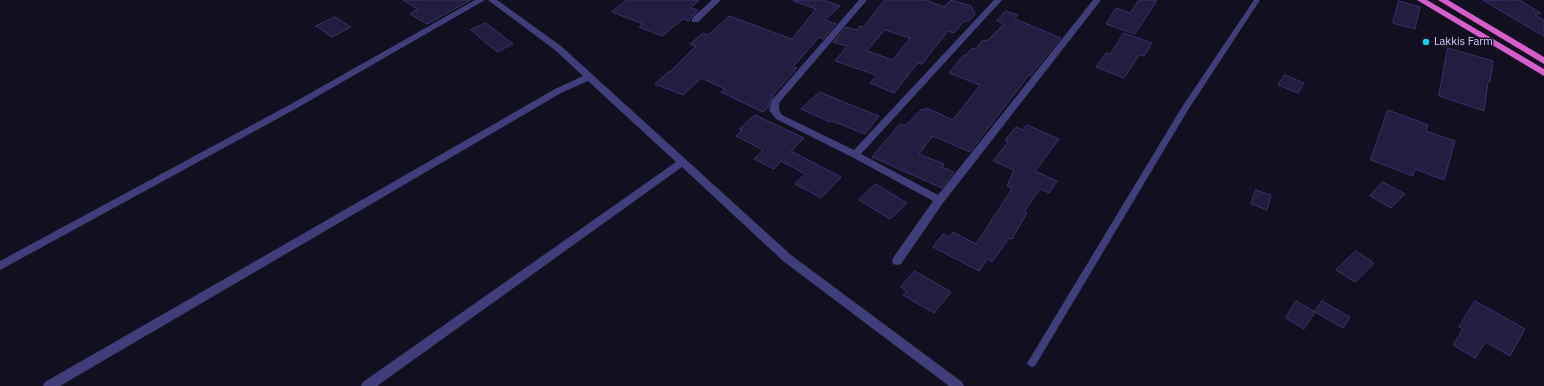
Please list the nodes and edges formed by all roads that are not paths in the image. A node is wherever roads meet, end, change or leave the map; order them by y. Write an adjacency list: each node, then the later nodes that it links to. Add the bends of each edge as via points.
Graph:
1 (482, 0): 18 (street)
2 (492, 0): 13 (street, via 558,48)
3 (716, 0): 10 (street)
4 (864, 0): 14 (street, via 775,102 774,110 779,117)
5 (998, 0): 14 (street)
6 (1097, 0): 16 (street)
7 (1256, 0): 19 (lane, via 1185,109)
8 (1421, 0): 12 (highway)
9 (1442, 0): 11 (highway)
10 (695, 20)
11 (1544, 61)
12 (1544, 73)
13 (589, 76): 15 (street); 20 (street, via 558,90)
14 (855, 155): 16 (street)
15 (683, 162): 21 (street); 22 (street, via 787,258)
16 (939, 200): 17 (street)
17 (897, 261)
18 (0, 266)
19 (1032, 363)
20 (49, 386)
21 (367, 386)
22 (958, 386)

